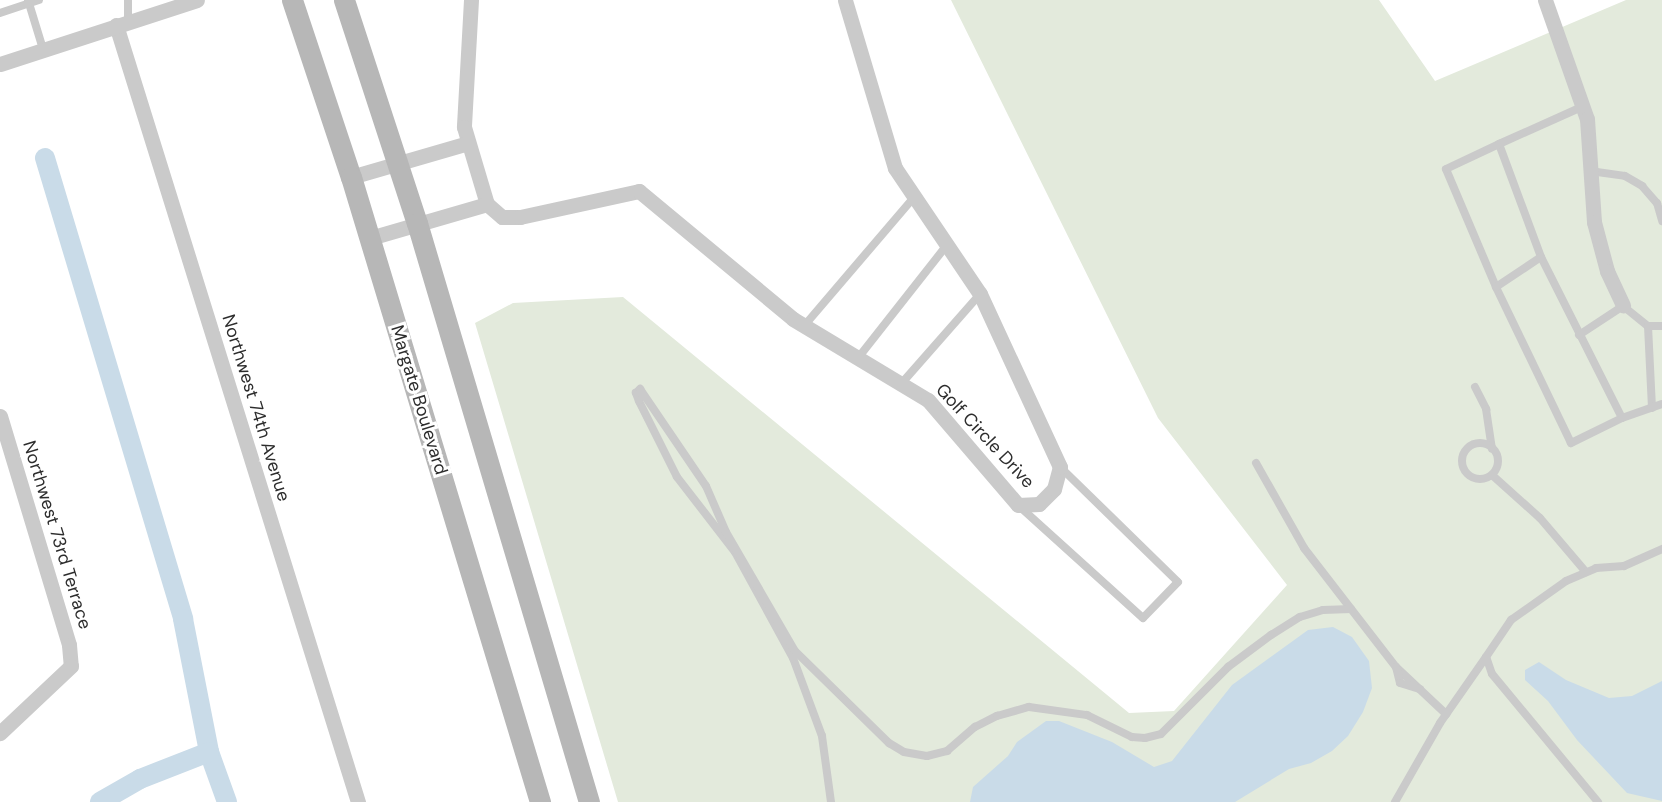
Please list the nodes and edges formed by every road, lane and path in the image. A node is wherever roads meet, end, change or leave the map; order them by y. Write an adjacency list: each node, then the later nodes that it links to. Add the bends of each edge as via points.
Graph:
1 (39, 0): 9 (lane)
2 (128, 0): 11 (lane)
3 (197, 0): 11 (street)
4 (292, 0): 19 (street, Margate Boulevard)
5 (344, 0): 17 (street)
6 (471, 0): 15 (street, via 464,127)
7 (845, 0): 20 (street, Golf Circle Drive, via 895,168)
8 (1545, 0): 14 (street)
9 (28, 1): 10 (lane); 12 (lane)
10 (0, 13)
11 (122, 23): 12 (street); 54 (street, Northwest 74th Avenue)
12 (43, 49): 13 (street)
13 (0, 64)
14 (1584, 106): 16 (lane); 18 (street)
15 (468, 143): 17 (street); 21 (street)
16 (1499, 144): 26 (lane); 27 (lane, via 1446,169)
17 (398, 164): 19 (street); 23 (street)
18 (1590, 171): 22 (lane, via 1624,176 1642,186 1657,203); 29 (street, via 1601,251)
19 (351, 177): 24 (street, Margate Boulevard)
20 (914, 197): 25 (street, Golf Circle Drive); 30 (lane)
21 (487, 204): 23 (street); 30 (street, Golf Circle Drive, via 502,217 520,217 639,191)
22 (1662, 221)
23 (417, 224): 24 (street); 56 (street)
24 (370, 238): 55 (street, Margate Boulevard)
25 (947, 246): 28 (street, Golf Circle Drive); 34 (lane)
26 (1541, 257): 27 (lane); 33 (lane)
27 (1496, 286): 40 (lane, via 1571,443)
28 (980, 294): 35 (lane); 43 (street, Golf Circle Drive)
29 (1623, 306): 31 (lane); 33 (lane)
30 (804, 326): 34 (street, Golf Circle Drive)
31 (1648, 326): 32 (lane); 38 (lane)
32 (1662, 326)
33 (1579, 335): 40 (lane)
34 (858, 358): 35 (street, Golf Circle Drive)
35 (901, 384): 45 (street, Golf Circle Drive, via 928,400)
36 (1475, 387): 41 (lane, via 1486,409)
37 (1662, 404): 38 (lane)
38 (1652, 408): 40 (lane)
39 (0, 416): 53 (street, Northwest 73rd Terrace, via 69,645 71,666)
40 (1622, 418)
41 (1492, 449): 44 (lane, via 1498,465); 44 (lane, via 1486,444 1474,444 1464,452 1462,464 1468,476 1480,480)
42 (1256, 463): 48 (lane, via 1304,548)
43 (1060, 467): 45 (street, Golf Circle Drive, via 1054,489 1038,504); 45 (lane, via 1178,582 1143,618)
44 (1492, 476): 47 (lane, via 1540,518)
45 (1018, 505)
46 (1662, 549): 47 (lane, via 1624,566)
47 (1586, 572): 49 (lane, via 1566,580 1510,620)
48 (1351, 609): 52 (lane, via 1396,667 1400,683 1419,689); 57 (lane, via 1323,610 1300,617 1271,635 1228,667 1161,734 1132,736 1087,715 1029,707 997,716 947,751 927,756 904,752 889,743 795,651 726,532 706,486 640,389 636,393 639,401 677,477 735,552 793,658 822,736)
49 (1486, 657): 50 (lane); 51 (lane)
50 (1478, 666): 51 (lane); 52 (lane)
51 (1490, 669): 59 (lane)
52 (1446, 714): 58 (lane)
53 (0, 732)
54 (358, 802)
55 (540, 802)
56 (589, 802)
57 (831, 802)
58 (1395, 802)
59 (1598, 802)

